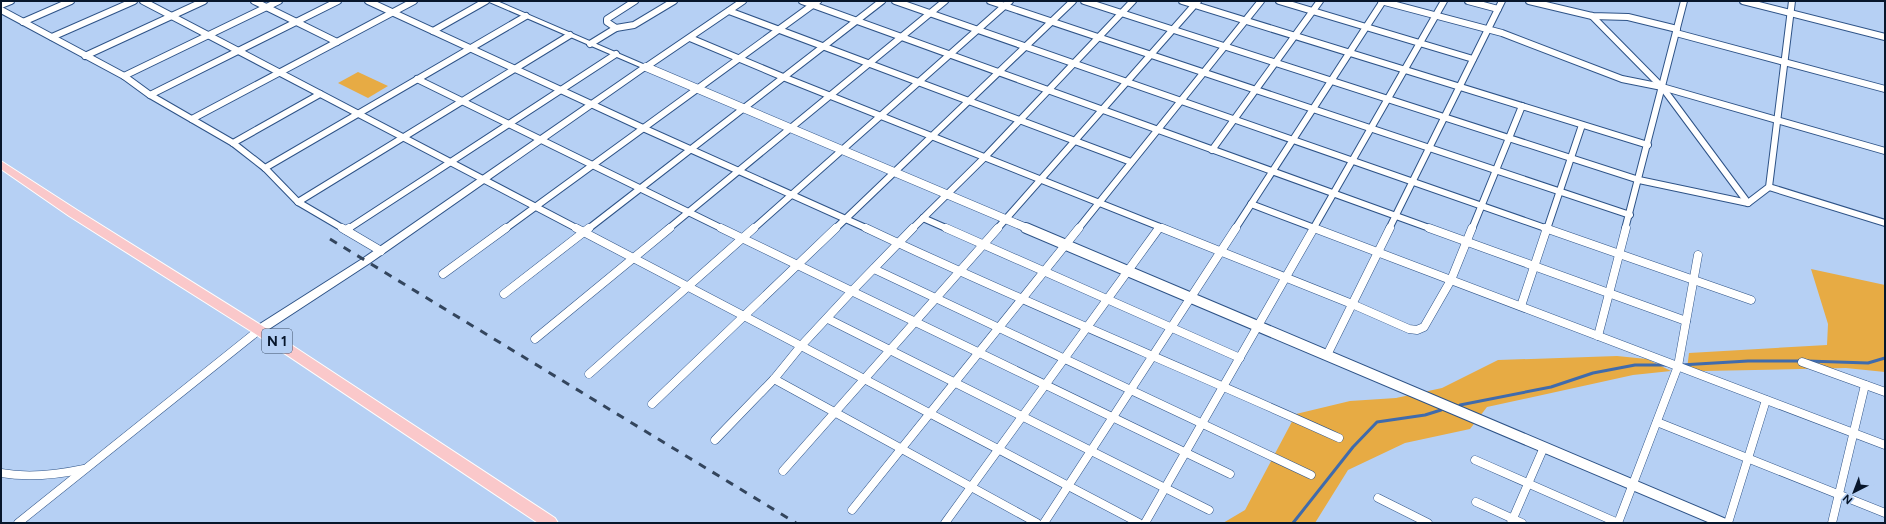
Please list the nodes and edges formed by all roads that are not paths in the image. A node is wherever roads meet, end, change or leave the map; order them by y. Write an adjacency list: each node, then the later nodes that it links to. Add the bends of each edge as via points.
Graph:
1 (10, 1): 39 (street)
2 (71, 1): 56 (street)
3 (134, 1): 73 (street)
4 (143, 1): 50 (street)
5 (204, 1): 50 (street)
6 (254, 1): 41 (street)
7 (279, 1): 41 (street)
8 (338, 1): 57 (street)
9 (368, 1): 46 (street)
10 (414, 1): 46 (street)
11 (486, 1): 65 (street)
12 (491, 1): 51 (main road)
13 (634, 1): 60 (street, via 607,20)
14 (674, 1): 60 (street, via 634,25)
15 (744, 1): 44 (street)
16 (802, 1): 37 (street)
17 (882, 1): 55 (street)
18 (894, 1): 47 (street)
19 (945, 1): 47 (street)
20 (990, 1): 40 (street)
21 (1010, 1): 40 (street)
22 (1073, 1): 58 (street)
23 (1084, 1): 48 (street)
24 (1134, 1): 48 (street)
25 (1182, 1): 38 (street)
26 (1261, 1): 54 (street)
27 (1279, 1): 45 (street)
28 (1320, 1): 45 (street)
29 (1382, 1): 52 (street); 59 (street)
30 (1444, 1): 52 (street)
31 (1468, 1): 42 (street)
32 (1502, 1): 42 (street)
33 (1529, 1): 53 (street)
34 (1684, 1): 66 (street)
35 (1743, 1): 49 (street)
36 (1792, 1): 49 (street)
37 (815, 3): 55 (street); 61 (street)
38 (1197, 3): 54 (street); 63 (street)
39 (1, 5)
40 (1004, 6): 58 (street); 62 (street)
41 (266, 7): 57 (street); 67 (street)
42 (1498, 9): 64 (street)
43 (1, 10): 56 (street)
44 (729, 11): 61 (street); 74 (street)
45 (1313, 11): 59 (street); 70 (street)
46 (392, 13): 65 (street); 75 (street)
47 (930, 13): 62 (street); 72 (street)
48 (1122, 13): 63 (street); 69 (street)
49 (1791, 13): 71 (street); 91 (street)
50 (172, 16): 67 (street); 87 (street)
51 (526, 16): 68 (main road); 81 (street)
52 (1435, 16): 64 (street); 76 (street)
53 (1592, 16): 66 (street, via 1628,17); 107 (street)
54 (1246, 20): 70 (street); 79 (street)
55 (857, 21): 72 (street); 78 (street)
56 (23, 22): 73 (street)
57 (296, 22): 75 (street); 82 (street)
58 (1052, 22): 69 (street); 80 (street)
59 (1366, 27): 76 (street); 83 (street)
60 (616, 28): 77 (street)
61 (778, 29): 78 (street); 88 (street)
62 (977, 30): 80 (street); 85 (street)
63 (1173, 30): 79 (street); 86 (street)
64 (1488, 30): 89 (street); 107 (street, via 1622,79)
65 (433, 31): 81 (street)
66 (1677, 31): 91 (street); 107 (street)
67 (208, 35): 82 (street); 100 (street)
68 (570, 35): 77 (main road); 95 (street)
69 (1099, 36): 86 (street); 93 (street)
70 (1295, 36): 83 (street); 92 (street)
71 (1885, 36)
72 (901, 37): 85 (street); 90 (street)
73 (52, 38): 87 (street)
74 (690, 38): 88 (street); 94 (street)
75 (338, 42): 97 (street)
76 (1420, 43): 89 (street); 96 (street)
77 (590, 44): 84 (main road)
78 (824, 46): 90 (street); 101 (street)
79 (1225, 46): 92 (street); 98 (street)
80 (1026, 47): 93 (street); 99 (street)
81 (471, 48): 95 (street); 102 (street)
82 (238, 51): 97 (street); 114 (street)
83 (1349, 53): 96 (street); 104 (street)
84 (616, 54): 94 (main road); 108 (street)
85 (949, 54): 99 (street); 103 (street)
86 (1151, 55): 98 (street); 105 (street)
87 (85, 56): 100 (street)
88 (740, 58): 101 (street); 109 (street)
89 (1473, 59): 106 (street)
90 (870, 62): 103 (street); 115 (street)
91 (1785, 62): 110 (street); 131 (street)
92 (1275, 63): 104 (street); 112 (street)
93 (1073, 64): 105 (street); 111 (street)
94 (646, 67): 109 (street); 120 (main road)
95 (515, 69): 108 (street); 117 (street)
96 (1404, 70): 106 (street); 116 (street)
97 (279, 72): 113 (street); 128 (street)
98 (1204, 72): 112 (street); 119 (street)
99 (998, 73): 111 (street); 118 (street)
100 (124, 76): 114 (street)
101 (783, 77): 115 (street); 122 (street)
102 (417, 79): 117 (street); 125 (street)
103 (919, 81): 118 (street); 126 (street)
104 (1331, 81): 116 (street); 123 (street)
105 (1127, 82): 119 (street); 124 (street)
106 (1460, 87): 121 (street); 127 (street)
107 (1662, 87): 131 (street); 145 (street); 175 (street)
108 (562, 89): 120 (street); 132 (street)
109 (697, 89): 122 (street); 134 (street)
110 (1885, 89)
111 (1047, 90): 124 (street); 129 (street)
112 (1256, 90): 123 (street); 130 (street)
113 (320, 94): 125 (street); 144 (street)
114 (150, 95): 128 (street)
115 (831, 95): 126 (street); 135 (street)
116 (1388, 99): 127 (street); 136 (street)
117 (462, 101): 132 (street); 139 (street)
118 (969, 101): 129 (street); 138 (street)
119 (1181, 101): 130 (street); 137 (street)
120 (592, 105): 134 (street); 141 (main road)
121 (1522, 106): 133 (street); 140 (street)
122 (743, 109): 135 (street); 147 (street)
123 (1313, 109): 136 (street); 143 (street)
124 (1102, 110): 137 (street); 142 (street)
125 (358, 114): 139 (street); 158 (street)
126 (881, 115): 138 (street); 148 (street)
127 (1445, 117): 140 (street); 146 (street)
128 (192, 119): 144 (street)
129 (1019, 120): 142 (street); 151 (street)
130 (1234, 120): 143 (street); 149 (street)
131 (1778, 120): 150 (street); 167 (street)
132 (507, 124): 141 (street); 155 (street)
133 (1582, 125): 145 (street); 152 (street)
134 (643, 128): 147 (street); 157 (street)
135 (789, 128): 148 (street); 159 (street)
136 (1371, 128): 146 (street); 153 (street)
137 (1158, 130): 149 (street); 154 (street)
138 (932, 136): 151 (street); 162 (street)
139 (403, 138): 155 (street); 173 (street)
140 (1509, 138): 152 (street); 160 (street)
141 (542, 140): 157 (street); 164 (main road)
142 (1075, 140): 154 (street); 163 (street)
143 (1292, 140): 153 (street); 161 (street)
144 (233, 143): 158 (street)
145 (1648, 145): 165 (street)
146 (1429, 148): 160 (street); 166 (street)
147 (691, 149): 159 (street); 168 (street)
148 (841, 150): 162 (street); 170 (street)
149 (1212, 150): 161 (street)
150 (1885, 151)
151 (984, 158): 163 (street); 171 (street)
152 (1571, 158): 165 (street); 169 (street)
153 (1352, 161): 166 (street); 172 (street)
154 (1132, 162): 174 (street)
155 (449, 163): 164 (street); 189 (street)
156 (1, 164): 231 (highway, N 1, via 79,217)
157 (593, 165): 168 (street); 178 (street)
158 (265, 168): 173 (street)
159 (740, 170): 170 (street); 179 (street)
160 (1496, 170): 169 (street); 177 (street)
161 (1272, 171): 172 (street); 176 (street)
162 (894, 172): 171 (street); 182 (street)
163 (1041, 179): 174 (street); 184 (street)
164 (484, 180): 178 (street); 196 (main road)
165 (1639, 180): 175 (street); 180 (street)
166 (1413, 182): 177 (street); 181 (street)
167 (1769, 187): 175 (street); 185 (street)
168 (641, 188): 179 (street); 190 (street)
169 (1560, 191): 180 (street); 188 (street)
170 (792, 194): 182 (street); 191 (street)
171 (946, 194): 183 (street); 184 (street)
172 (1334, 194): 181 (street); 187 (street)
173 (298, 202): 189 (street)
174 (1099, 203): 186 (street); 195 (street)
175 (1748, 203)
176 (1251, 204): 187 (street); 197 (street)
177 (1481, 206): 188 (street); 192 (street)
178 (536, 207): 190 (street); 208 (street)
179 (690, 212): 191 (street); 201 (street)
180 (1630, 215): 199 (street)
181 (1396, 216): 192 (street); 198 (street)
182 (845, 218): 193 (street); 202 (street)
183 (923, 218): 193 (street); 194 (street)
184 (1005, 219): 194 (street); 195 (street)
185 (1885, 223)
186 (1160, 227): 197 (street); 205 (street)
187 (1314, 228): 198 (street); 209 (street)
188 (1547, 229): 199 (street); 203 (street)
189 (346, 230): 196 (street)
190 (583, 233): 201 (street); 215 (street)
191 (741, 238): 202 (street); 212 (street)
192 (1466, 242): 203 (street); 210 (street)
193 (899, 243): 204 (street); 206 (street)
194 (983, 244): 206 (street); 207 (street)
195 (1065, 245): 205 (street); 207 (street)
196 (381, 251): 231 (main road)
197 (1220, 252): 209 (street); 218 (street)
198 (1378, 252): 210 (street); 221 (street)
199 (1620, 254): 211 (street); 214 (street)
200 (1698, 255): 211 (street)
201 (634, 258): 212 (street); 233 (street)
202 (798, 264): 213 (street); 223 (street)
203 (1534, 266): 214 (street); 222 (street)
204 (874, 269): 213 (street); 216 (street)
205 (1128, 271): 218 (street); 219 (street)
206 (958, 272): 216 (street); 217 (street)
207 (1044, 272): 217 (street); 219 (street)
208 (443, 274)
209 (1286, 278): 221 (street); 227 (street)
210 (1451, 280): 221 (street, via 1424,327 1417,330 1409,329); 222 (street)
211 (1694, 280): 220 (street); 226 (street)
212 (688, 286): 223 (street); 243 (street)
213 (852, 291): 224 (street); 225 (street)
214 (1609, 293): 226 (street); 232 (street)
215 (504, 294)
216 (936, 297): 225 (street); 228 (street)
217 (1022, 298): 228 (street); 229 (street)
218 (1190, 298): 227 (street); 230 (street)
219 (1107, 300): 229 (street); 230 (street)
220 (1751, 300)
221 (1352, 304): 237 (street)
222 (1521, 306): 232 (street)
223 (744, 316): 234 (street); 253 (street)
224 (828, 319): 234 (street); 235 (street)
225 (915, 321): 235 (street); 236 (street)
226 (1686, 321): 242 (street)
227 (1258, 326): 237 (street); 240 (street)
228 (998, 327): 236 (street); 239 (street)
229 (1086, 328): 238 (street); 239 (street)
230 (1171, 328): 238 (street); 240 (street)
231 (259, 330): 271 (street); 289 (highway, N 1)
232 (1598, 336): 242 (street)
233 (535, 339)
234 (800, 347): 244 (street); 245 (street)
235 (890, 349): 245 (street); 246 (street)
236 (979, 352): 246 (street); 247 (street)
237 (1327, 356): 264 (street)
238 (1152, 357): 249 (street); 250 (street)
239 (1064, 358): 247 (street); 250 (street)
240 (1240, 358): 249 (street)
241 (1802, 362): 248 (street)
242 (1678, 366): 252 (street); 258 (street)
243 (589, 374)
244 (774, 379): 254 (street); 262 (street)
245 (864, 379): 254 (street); 255 (street)
246 (955, 382): 255 (street); 256 (street)
247 (1046, 384): 256 (street); 257 (street)
248 (1865, 385): 251 (street); 260 (street)
249 (1224, 386): 259 (street); 261 (street)
250 (1130, 390): 257 (street); 259 (street)
251 (1885, 392)
252 (1766, 400): 260 (street); 269 (street)
253 (652, 404)
254 (835, 412): 265 (street); 272 (street)
255 (930, 413): 265 (street); 266 (street)
256 (1023, 416): 266 (street); 267 (street)
257 (1113, 417): 267 (street); 268 (street)
258 (1657, 422): 269 (street); 277 (street)
259 (1202, 424): 268 (street); 275 (street)
260 (1853, 432): 263 (street); 281 (street)
261 (1339, 438)
262 (715, 440)
263 (1885, 444)
264 (1544, 447): 276 (street); 277 (street)
265 (901, 448): 279 (street); 284 (street)
266 (999, 449): 278 (street); 279 (street)
267 (1091, 450): 278 (street); 280 (street)
268 (1186, 452): 274 (street); 280 (street)
269 (1748, 458): 281 (street); 299 (street)
270 (1475, 460): 276 (street)
271 (86, 469): 273 (street, via 32,476); 288 (street)
272 (783, 471)
273 (1, 473)
274 (1230, 474)
275 (1311, 475)
276 (1529, 484): 287 (street); 297 (street)
277 (1633, 485): 297 (street); 298 (street)
278 (1068, 486): 292 (street); 293 (street)
279 (972, 487): 290 (street); 291 (street)
280 (1165, 488): 285 (street); 294 (street)
281 (1839, 495): 286 (street); 300 (street)
282 (1378, 498): 295 (street)
283 (1476, 502): 287 (street)
284 (852, 510)
285 (1208, 510)
286 (1885, 514)
287 (1512, 521): 296 (street)
288 (18, 523)
289 (550, 523)
290 (946, 523)
291 (1037, 523)
292 (1044, 523)
293 (1139, 523)
294 (1145, 523)
295 (1428, 523)
296 (1522, 523)
297 (1618, 523)
298 (1723, 523)
299 (1728, 523)
300 (1832, 523)

